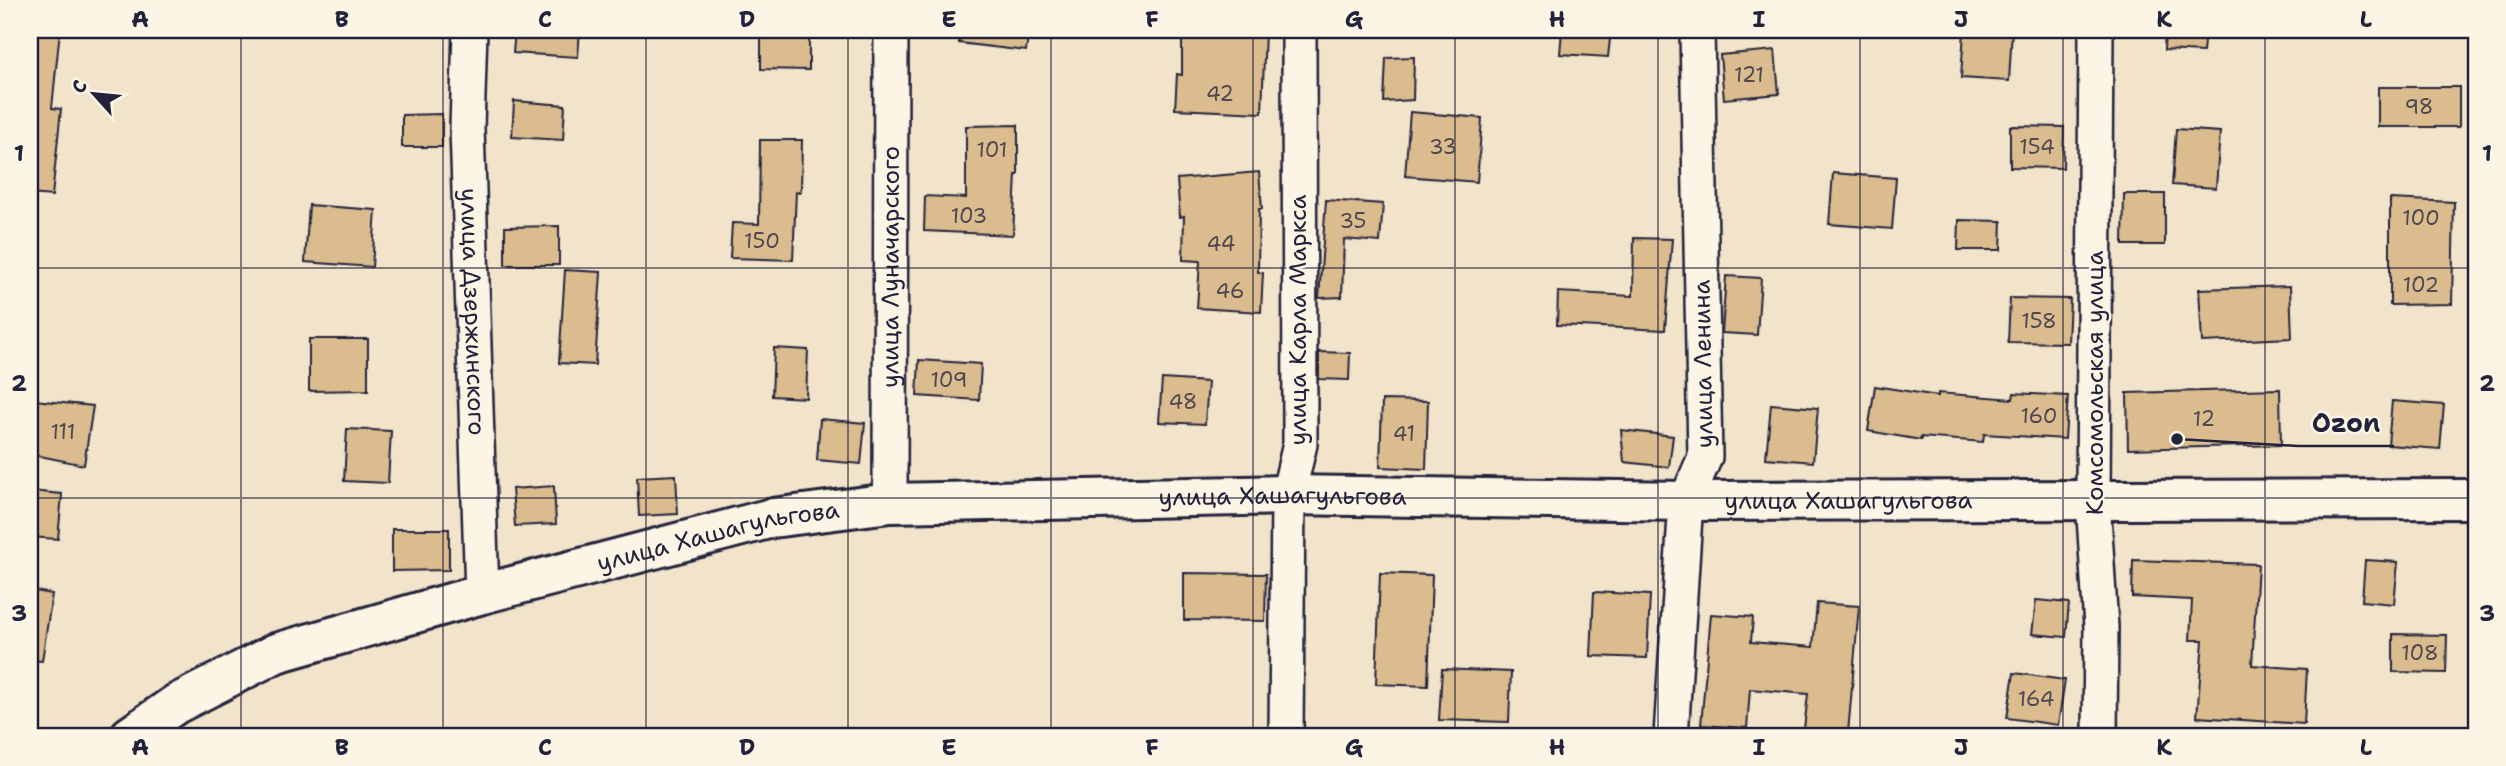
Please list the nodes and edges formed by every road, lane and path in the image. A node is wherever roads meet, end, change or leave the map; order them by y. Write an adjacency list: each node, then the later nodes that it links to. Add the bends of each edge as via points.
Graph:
1 (470, 30): 11 (street, улица Дзержинского, via 467,128)
2 (891, 30): 10 (street, улица Луначарского)
3 (1299, 30): 6 (street, улица Карла Маркса, via 1300,444)
4 (1697, 30): 9 (street, улица Ленина, via 1705,457)
5 (2096, 30): 8 (street, Комсомольская улица)
6 (1288, 495): 9 (main road, улица Хашагульгова); 10 (main road, улица Хашагульгова); 13 (street, улица Карла Маркса)
7 (2476, 499): 8 (main road, улица Хашагульгова)
8 (2093, 500): 9 (main road, улица Хашагульгова); 15 (street, Комсомольская улица, via 2101,627)
9 (1686, 501): 14 (street, улица Ленина)
10 (890, 503): 11 (main road, улица Хашагульгова, via 772,518)
11 (482, 594): 12 (main road, улица Хашагульгова, via 276,653 176,704)
12 (130, 736)
13 (1286, 736)
14 (1671, 736)
15 (2100, 736)

